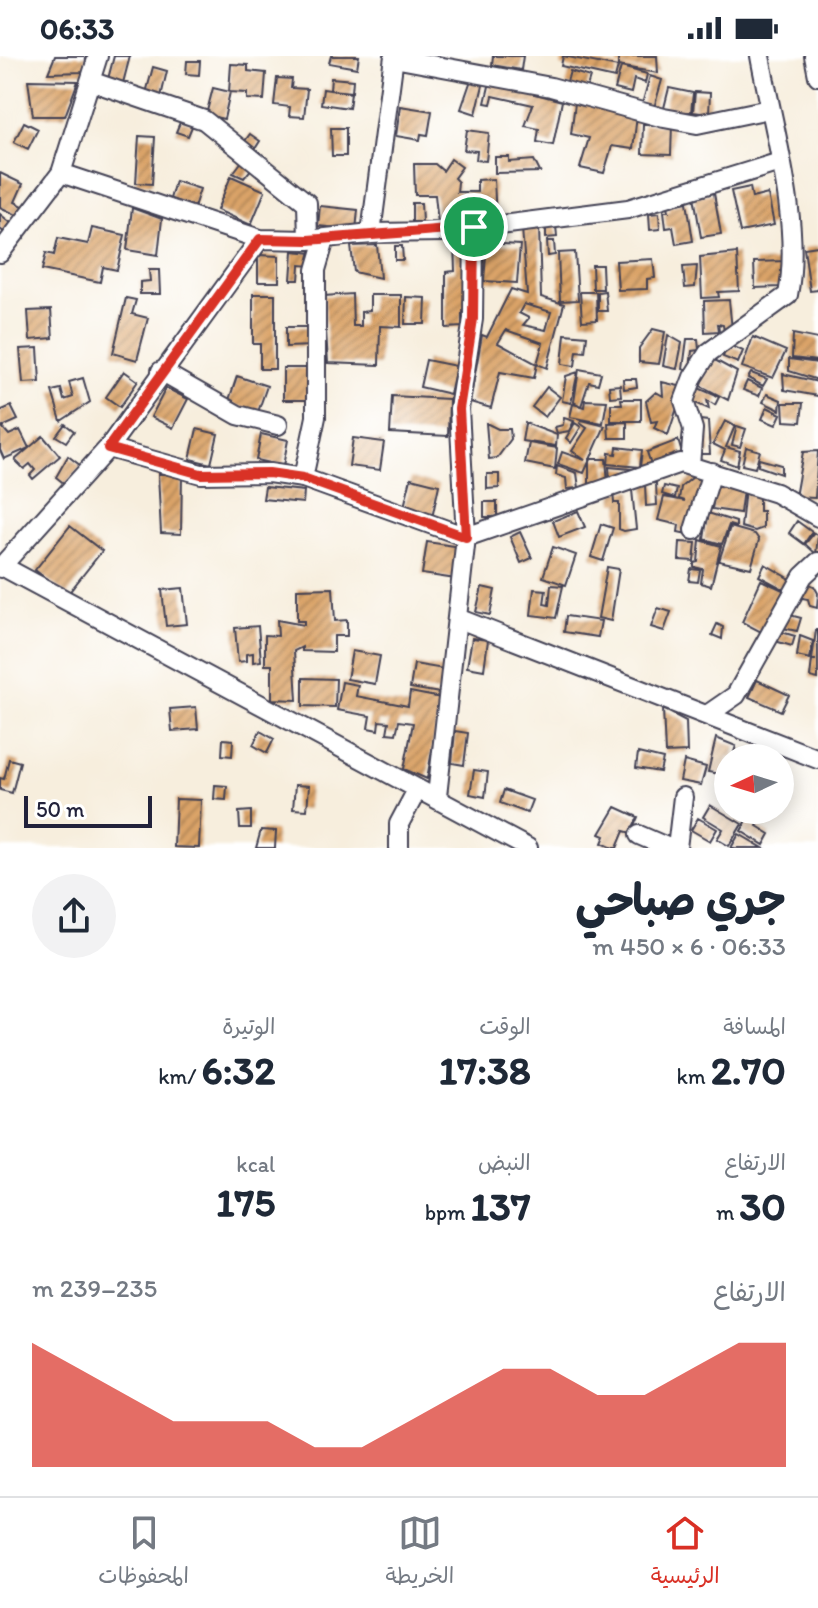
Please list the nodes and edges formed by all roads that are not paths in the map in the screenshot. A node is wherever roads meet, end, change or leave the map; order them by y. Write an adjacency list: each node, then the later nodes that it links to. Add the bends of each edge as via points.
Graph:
1 (98, 56): 6 (street)
2 (760, 56): 7 (street)
3 (814, 56): 5 (street)
4 (394, 57): 7 (street, via 551,87 697,124); 11 (street)
5 (818, 76)
6 (90, 81): 9 (street); 13 (street, via 204,120 307,203)
7 (769, 109): 8 (street)
8 (780, 162): 10 (street, via 628,209); 18 (street, via 792,275 788,295 708,353 693,377 684,401 693,429)
9 (61, 173): 12 (street); 14 (street)
10 (474, 227): 11 (street); 23 (street, via 473,319 459,409)
11 (371, 233): 13 (street)
12 (260, 239): 13 (street); 15 (street)
13 (316, 240): 20 (street, via 316,417)
14 (0, 253)
15 (161, 371): 16 (street, via 238,415); 17 (street)
16 (278, 425)
17 (108, 448): 20 (street, via 201,474); 25 (street)
18 (690, 465): 19 (street); 23 (street, via 680,463)
19 (712, 472): 21 (street, via 776,493); 22 (street)
20 (303, 478): 23 (street)
21 (818, 517)
22 (694, 530)
23 (466, 537): 26 (street)
24 (818, 562): 27 (street, via 803,576 736,695)
25 (1, 566): 29 (street)
26 (457, 618): 27 (street); 30 (street)
27 (707, 715): 28 (street)
28 (818, 759)
29 (417, 790): 30 (street); 33 (street, via 399,824)
30 (437, 796): 34 (street)
31 (683, 797): 36 (street)
32 (639, 835): 35 (street)
33 (399, 848)
34 (528, 848)
35 (669, 848)
36 (677, 848)

